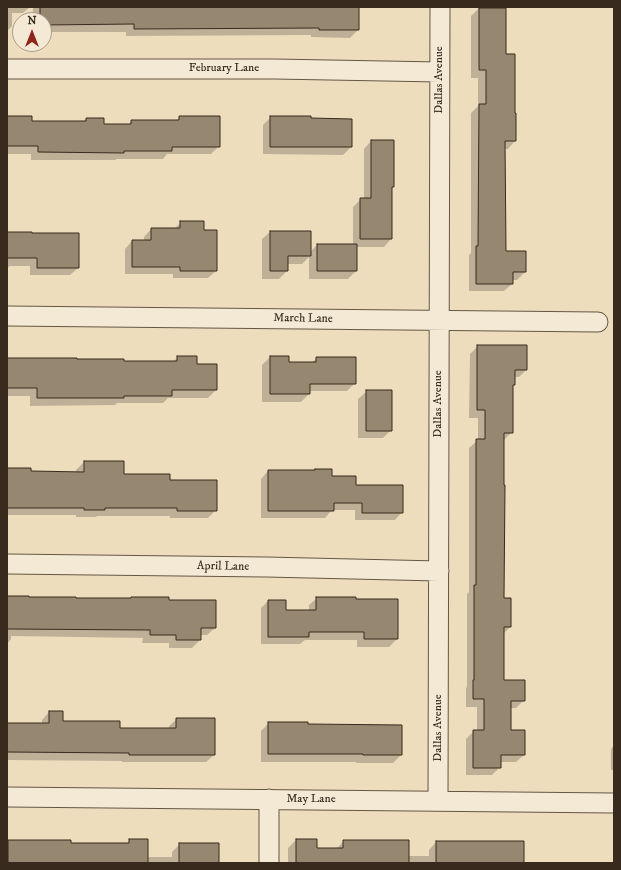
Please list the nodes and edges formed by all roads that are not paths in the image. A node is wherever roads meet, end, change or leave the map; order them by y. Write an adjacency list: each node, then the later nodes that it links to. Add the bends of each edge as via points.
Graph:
1 (440, 7): 3 (street, Dallas Avenue)
2 (7, 69): 3 (street, February Lane)
3 (440, 72): 5 (street, Dallas Avenue)
4 (7, 316): 5 (street, March Lane)
5 (439, 320): 6 (street, March Lane); 8 (street, Dallas Avenue)
6 (598, 322)
7 (7, 564): 8 (street, April Lane)
8 (439, 571): 11 (street, Dallas Avenue)
9 (7, 797): 10 (street, May Lane)
10 (269, 799): 11 (street, May Lane); 13 (street)
11 (438, 801): 12 (street, May Lane)
12 (614, 803)
13 (269, 863)

